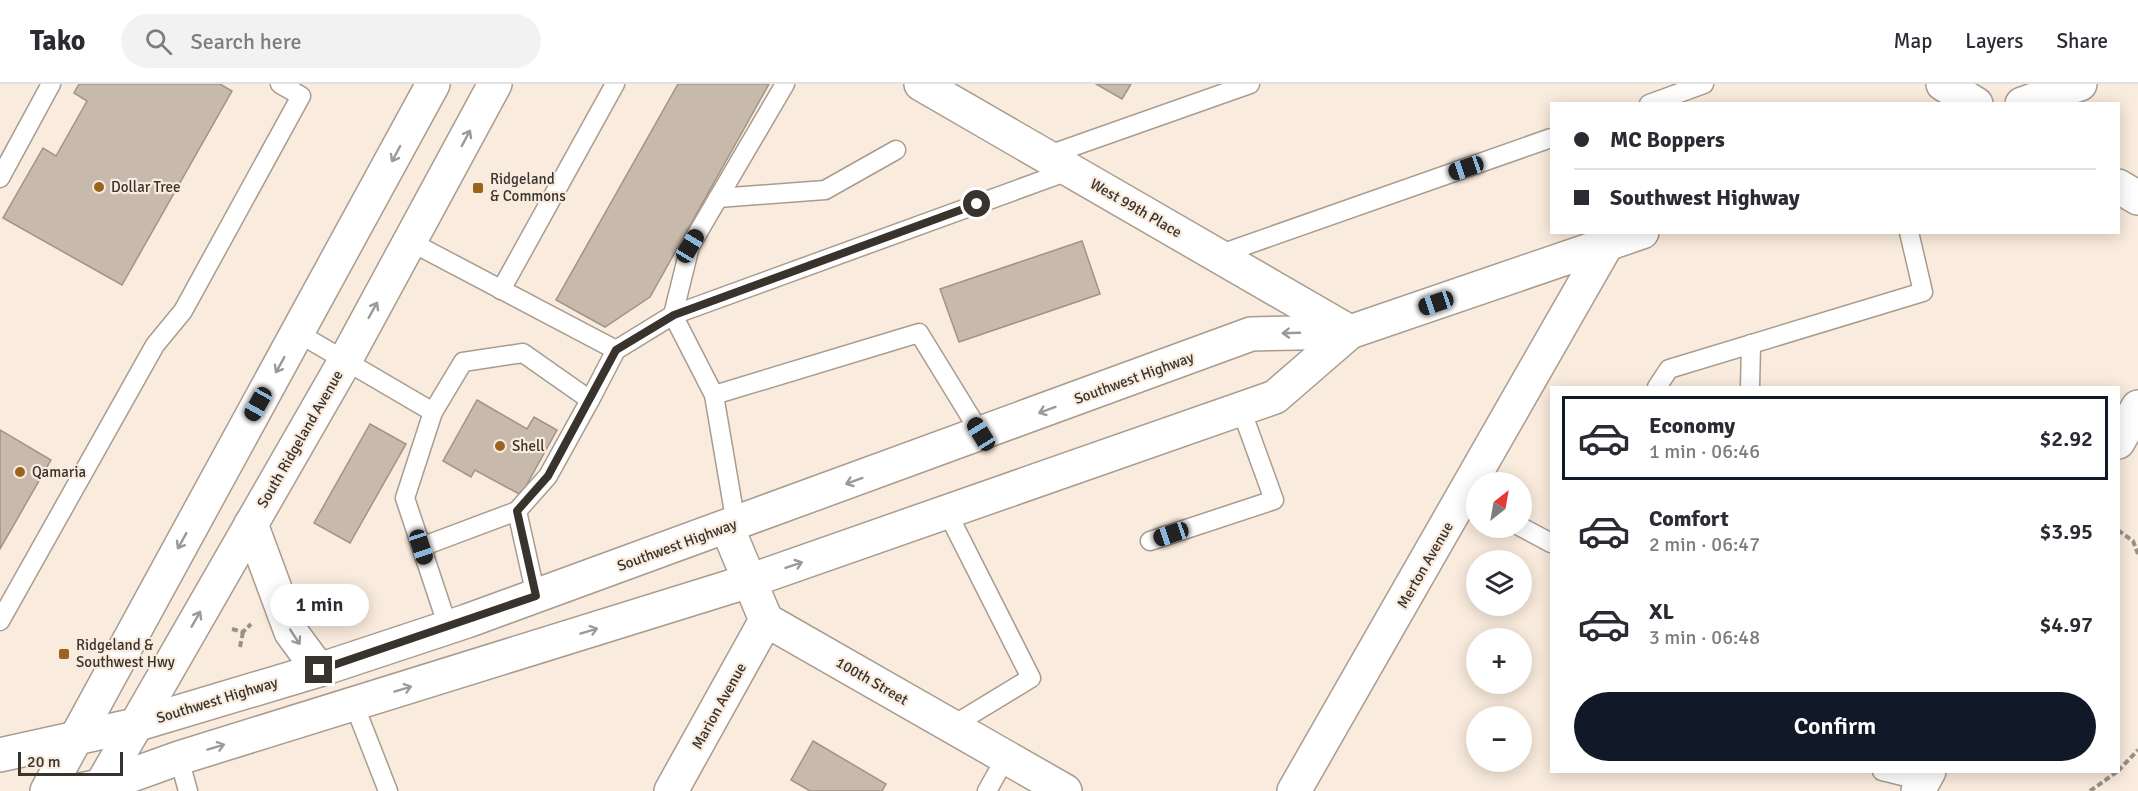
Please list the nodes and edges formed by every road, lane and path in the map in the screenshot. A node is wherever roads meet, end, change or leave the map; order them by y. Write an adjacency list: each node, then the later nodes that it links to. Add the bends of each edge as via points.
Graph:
1 (51, 84): 18 (lane)
2 (280, 84): 56 (lane, via 301,96 183,311 154,345)
3 (433, 84): 30 (main road, one-way to 30)
4 (495, 84): 24 (main road, South Ridgeland Avenue, one-way to 4)
5 (615, 84): 27 (lane)
6 (785, 84): 20 (lane)
7 (921, 84): 17 (main road, West 99th Place)
8 (1250, 84): 17 (lane)
9 (1704, 84): 12 (lane)
10 (1943, 84): 13 (main road)
11 (2080, 84): 14 (main road)
12 (1654, 102)
13 (1973, 102)
14 (2028, 102)
15 (1550, 138): 26 (lane)
16 (896, 150): 20 (lane, via 825,190)
17 (1058, 163): 26 (main road, West 99th Place); 28 (lane)
18 (0, 178)
19 (2120, 187): 21 (main road)
20 (718, 198): 28 (lane, via 690,246)
21 (2138, 198)
22 (1636, 234): 25 (main road, Southwest Highway)
23 (1909, 234): 31 (lane, via 1923,292)
24 (411, 242): 27 (lane); 33 (main road, South Ridgeland Avenue, one-way to 24)
25 (1607, 244): 29 (main road, Southwest Highway); 41 (main road, Merton Avenue)
26 (1218, 255): 29 (main road, West 99th Place)
27 (501, 290): 32 (lane)
28 (674, 315): 32 (lane); 36 (lane)
29 (1350, 332): 38 (main road, Southwest Highway, via 1275,397); 40 (main road, Southwest Highway, one-way to 40, via 1251,334)
30 (298, 333): 33 (lane); 66 (main road, one-way to 66)
31 (1751, 344): 34 (lane, via 1669,369); 35 (lane)
32 (616, 350): 37 (lane)
33 (345, 361): 39 (lane); 45 (main road, South Ridgeland Avenue)
34 (1658, 386)
35 (1750, 386)
36 (714, 395): 40 (lane, via 919,333); 46 (lane)
37 (590, 400): 39 (lane, via 523,353 463,362); 43 (lane, via 548,476)
38 (1241, 409): 44 (main road, Southwest Highway); 49 (lane, via 1274,500)
39 (433, 412): 51 (lane, via 405,498)
40 (981, 434): 46 (main road, Southwest Highway, one-way to 46)
41 (1485, 472)
42 (1466, 506): 82 (main road, Merton Avenue)
43 (517, 511): 51 (lane); 54 (lane)
44 (947, 512): 53 (main road, Southwest Highway, one-way to 44); 65 (lane, via 1031,678)
45 (251, 524): 62 (main road, one-way to 62, via 291,632); 64 (main road, South Ridgeland Avenue, one-way to 45)
46 (731, 526): 53 (main road); 54 (main road, Southwest Highway)
47 (2120, 531): 52 (path, via 2133,541)
48 (1532, 533): 50 (lane)
49 (1150, 541)
50 (1550, 542)
51 (421, 547): 58 (lane)
52 (2138, 554)
53 (749, 581): 55 (main road); 63 (main road, Southwest Highway, one-way to 53)
54 (536, 596): 58 (main road, Southwest Highway)
55 (766, 620): 65 (main road, 100th Street); 79 (main road, Marion Avenue)
56 (0, 621)
57 (252, 623): 60 (path)
58 (448, 627): 62 (main road, Southwest Highway)
59 (231, 629): 60 (path)
60 (243, 632): 61 (path)
61 (240, 647)
62 (319, 670): 64 (main road, Southwest Highway)
63 (354, 704): 70 (main road, Southwest Highway, one-way to 63); 78 (lane)
64 (135, 725): 66 (main road, Southwest Highway); 75 (main road, South Ridgeland Avenue)
65 (952, 726): 69 (main road, 100th Street)
66 (75, 739): 68 (main road, Southwest Highway); 76 (main road)
67 (2138, 750): 71 (path)
68 (0, 755)
69 (1006, 757): 80 (lane); 81 (main road, 100th Street)
70 (179, 758): 75 (main road, Southwest Highway); 77 (lane)
71 (2120, 769)
72 (1890, 773): 74 (lane)
73 (2115, 773): 83 (path)
74 (1923, 781)
75 (92, 789)
76 (47, 791)
77 (188, 791)
78 (388, 791)
79 (671, 791)
80 (987, 791)
81 (1065, 791)
82 (1294, 791)
83 (2090, 791)

